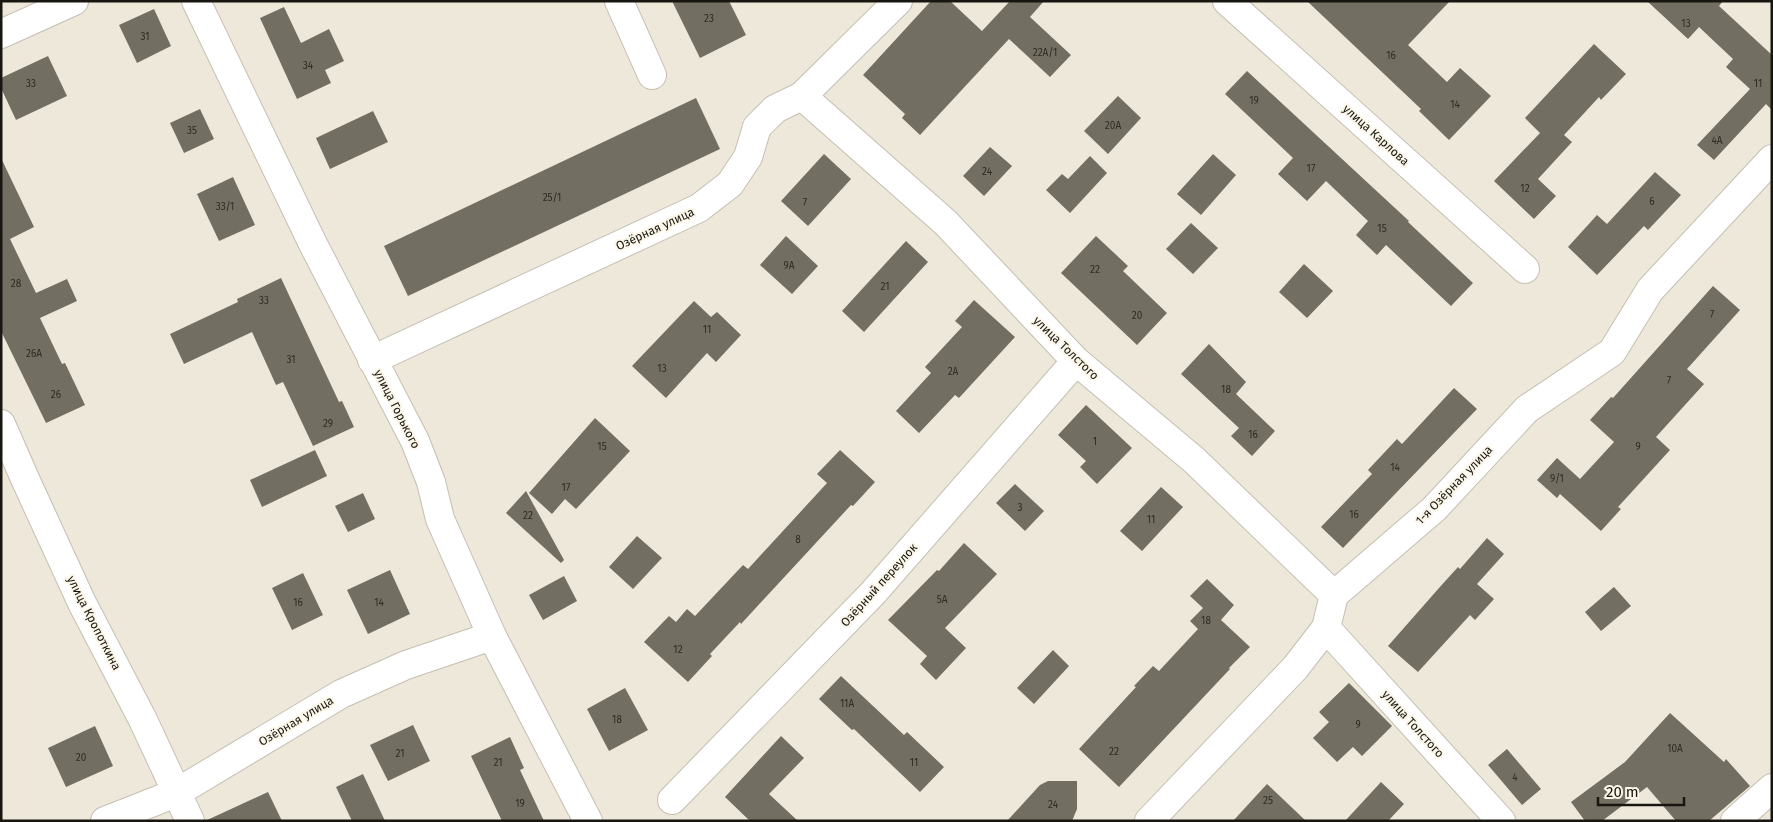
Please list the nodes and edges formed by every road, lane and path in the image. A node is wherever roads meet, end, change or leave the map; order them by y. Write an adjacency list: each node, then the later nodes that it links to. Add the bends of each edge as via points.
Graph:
1 (74, 1): 6 (street)
2 (196, 1): 11 (street, улица Горького)
3 (619, 1): 7 (street)
4 (898, 1): 8 (street, Озёрная улица)
5 (1226, 1): 10 (street, улица Карлова)
6 (1, 34)
7 (652, 75)
8 (802, 96): 11 (street, Озёрная улица, via 775,109 757,127 748,157 730,184 698,208); 12 (street, улица Толстого, via 946,223)
9 (1772, 159): 14 (street, 1-я Озёрная улица, via 1650,290 1612,352 1527,409 1434,509)
10 (1525, 269)
11 (372, 360): 16 (street, улица Горького, via 415,441 431,482 440,520)
12 (1076, 361): 14 (street, улица Толстого, via 1194,460); 19 (street, Озёрный переулок, via 873,593)
13 (1, 424): 18 (street, улица Кропоткина, via 82,603 143,720)
14 (1334, 595): 15 (street)
15 (1326, 628): 23 (street, via 1295,668); 24 (street, улица Толстого)
16 (492, 636): 18 (street, Озёрная улица, via 406,665 341,694); 22 (street, улица Горького)
17 (1772, 788): 25 (street)
18 (176, 793): 20 (street, Озёрная улица); 21 (street, улица Кропоткина)
19 (672, 800)
20 (105, 821)
21 (190, 821)
22 (588, 821)
23 (1148, 821)
24 (1501, 821)
25 (1735, 821)

